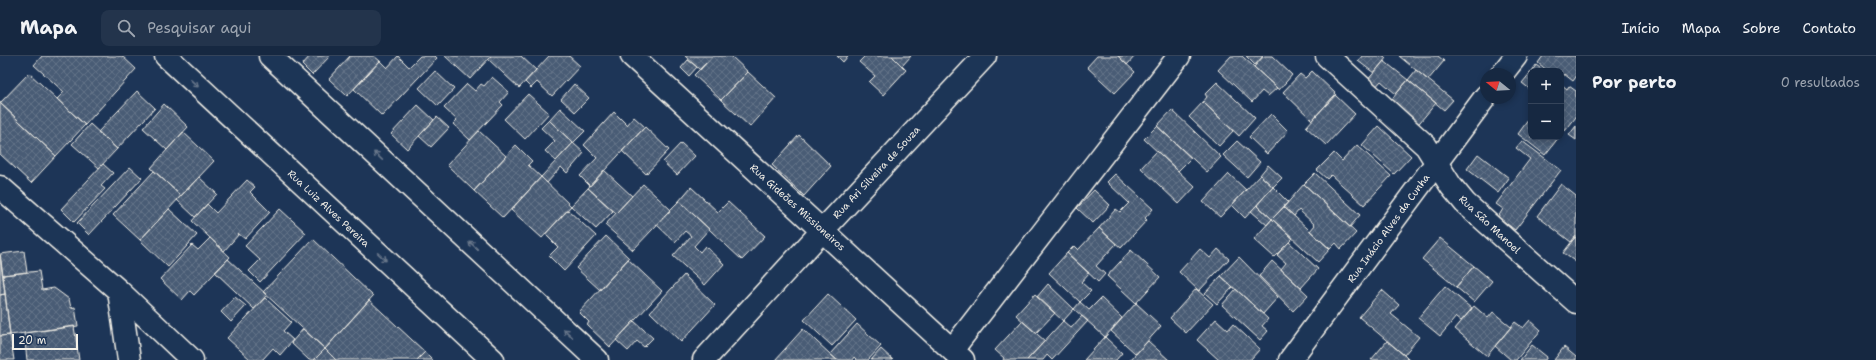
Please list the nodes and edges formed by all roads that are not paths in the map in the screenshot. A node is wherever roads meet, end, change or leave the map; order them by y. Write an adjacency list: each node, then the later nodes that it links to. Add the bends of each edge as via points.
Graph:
1 (166, 56): 18 (street, Rua Luiz Alves Pereira, one-way to 18)
2 (270, 56): 19 (street, one-way to 2)
3 (632, 56): 12 (street, Rua Gideões Missioneiros)
4 (985, 56): 12 (street, Rua Ari Silveira de Souza)
5 (1179, 56): 15 (street)
6 (1327, 56): 10 (street, Rua São Manoel, via 1426,146)
7 (1516, 56): 8 (street)
8 (1507, 68)
9 (1480, 104): 10 (street, Rua Inácio Alves da Cunha)
10 (1436, 163): 14 (street, Rua São Manoel, via 1465,203); 21 (street, Rua Inácio Alves da Cunha)
11 (0, 187): 13 (street)
12 (823, 230): 15 (street, Rua Gideões Missioneiros); 20 (street, Rua Ari Silveira de Souza)
13 (119, 292): 16 (street); 17 (street)
14 (1576, 302)
15 (958, 355)
16 (129, 360)
17 (192, 360)
18 (493, 360)
19 (597, 360)
20 (704, 360)
21 (1290, 360)

